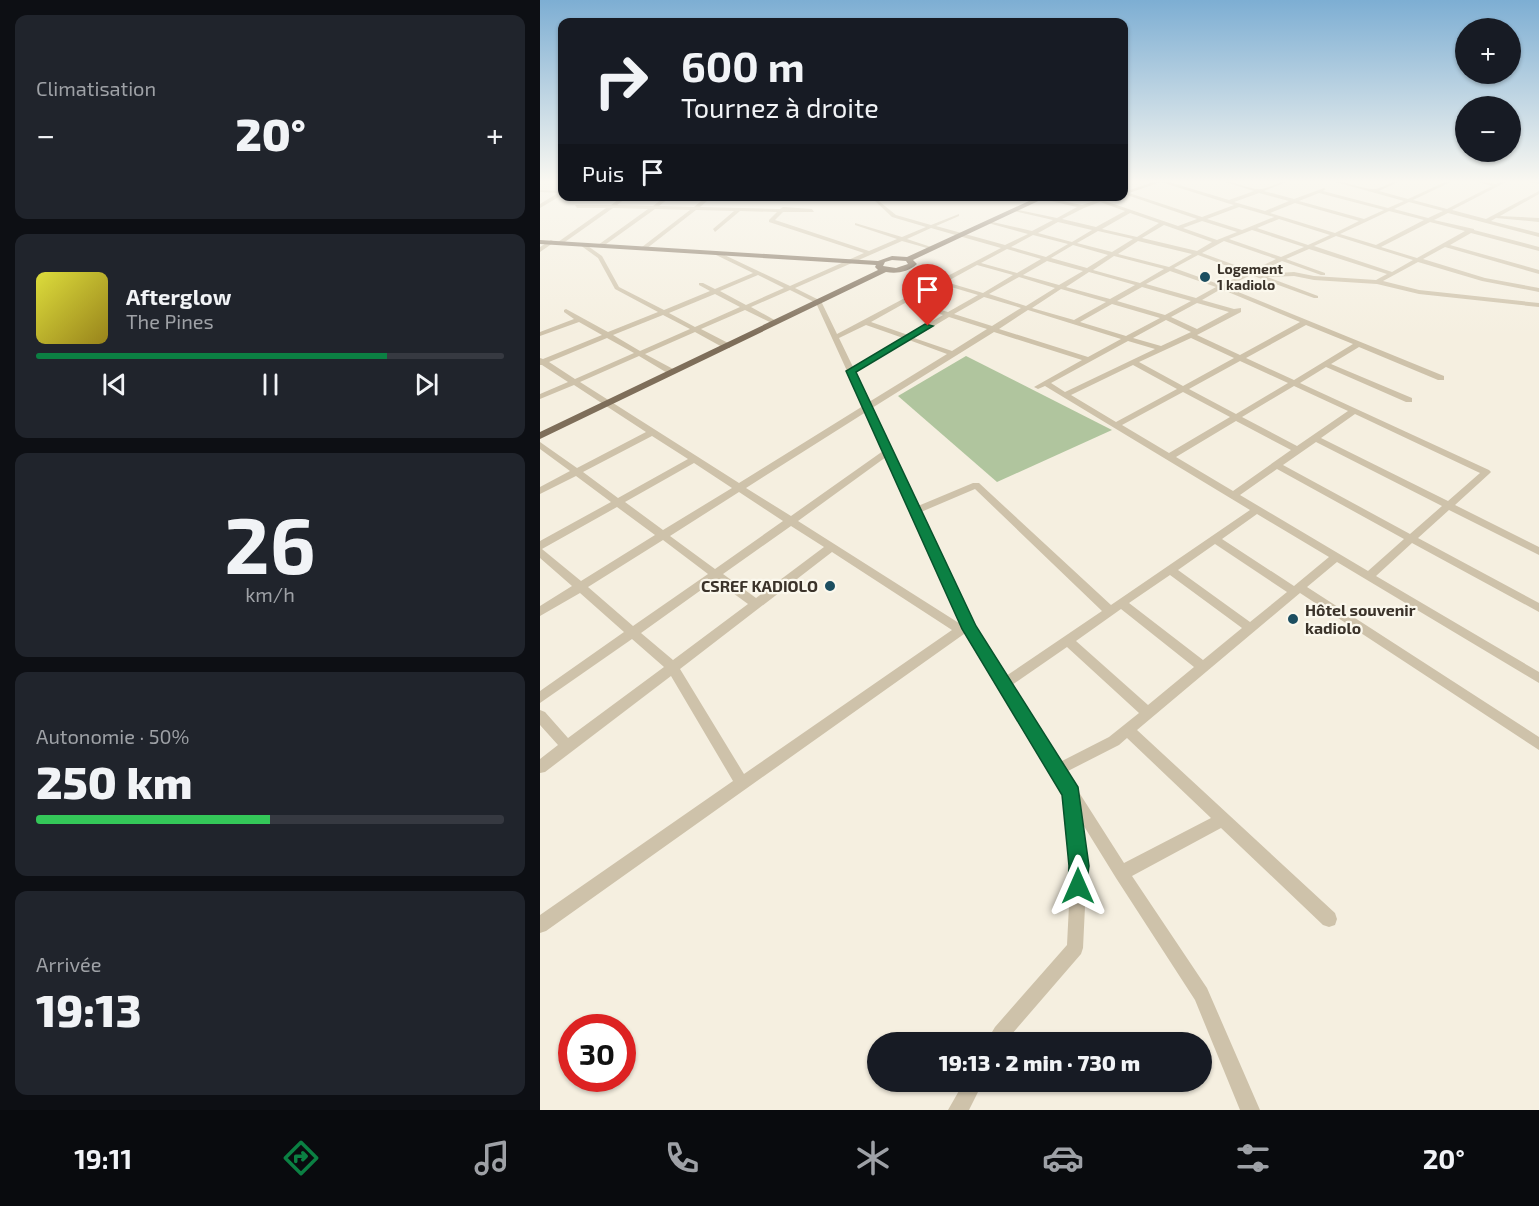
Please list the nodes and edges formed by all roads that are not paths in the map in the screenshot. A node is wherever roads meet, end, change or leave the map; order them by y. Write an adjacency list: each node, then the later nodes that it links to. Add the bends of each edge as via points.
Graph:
1 (575, 233): 27 (street)
2 (619, 233): 31 (street)
3 (664, 233): 34 (street)
4 (807, 233): 40 (street)
5 (884, 233): 22 (street)
6 (912, 233): 22 (street)
7 (950, 233): 21 (street)
8 (967, 233): 21 (main road)
9 (1033, 233): 28 (street); 35 (street)
10 (1092, 233): 28 (street)
11 (1109, 233): 23 (street)
12 (1147, 233): 23 (street)
13 (1194, 233): 24 (street)
14 (1240, 233): 24 (street)
15 (1267, 233): 32 (street)
16 (1331, 233): 20 (street)
17 (1404, 233): 33 (street)
18 (1467, 233): 30 (street)
19 (1471, 233): 37 (street)
20 (1335, 234): 32 (street); 33 (street)
21 (960, 236): 35 (street); 36 (main road)
22 (900, 238): 36 (street); 40 (street)
23 (1137, 239): 41 (street); 42 (street)
24 (1220, 241): 41 (street); 45 (street)
25 (540, 242): 26 (main road)
26 (551, 243): 27 (main road); 38 (street)
27 (560, 243): 29 (main road)
28 (1072, 244): 42 (street); 44 (street)
29 (583, 245): 31 (main road); 81 (street, via 600,257 617,288)
30 (1445, 245): 47 (street); 52 (street)
31 (600, 246): 34 (main road)
32 (1309, 246): 45 (street); 56 (street)
33 (1376, 247): 47 (street)
34 (644, 248): 39 (main road)
35 (1005, 248): 44 (street); 48 (street)
36 (932, 249): 43 (main road)
37 (1539, 249)
38 (540, 250)
39 (714, 252): 46 (main road); 53 (street)
40 (866, 252): 46 (street)
41 (1197, 253): 50 (street); 54 (street)
42 (1113, 254): 50 (street); 51 (street)
43 (908, 259): 49 (main road, via 892,258); 49 (main road, via 912,262 909,267 894,271)
44 (1045, 259): 51 (street); 57 (street)
45 (1281, 259): 54 (street); 55 (street)
46 (848, 260): 49 (main road); 63 (street)
47 (1418, 260): 56 (street); 66 (street, via 1484,280)
48 (976, 263): 57 (street); 59 (street)
49 (882, 266): 73 (main road)
50 (1170, 269): 62 (street); 65 (street)
51 (1087, 271): 62 (street); 64 (street)
52 (1539, 272)
53 (759, 273): 63 (street); 67 (street)
54 (1254, 274): 60 (street); 65 (street); 69 (street)
55 (1323, 274)
56 (1393, 274): 60 (street)
57 (1017, 275): 64 (street); 68 (street)
58 (928, 278): 59 (street)
59 (941, 282): 68 (street); 72 (street)
60 (1377, 282): 75 (street, via 1419,292)
61 (701, 284): 67 (street)
62 (1140, 285): 70 (street); 74 (street)
63 (788, 287): 73 (street); 76 (street)
64 (1060, 287): 74 (street); 77 (street)
65 (1221, 287): 70 (street); 71 (street)
66 (1539, 290)
67 (716, 291): 76 (street); 81 (street)
68 (984, 295): 77 (street); 82 (street)
69 (1316, 297)
70 (1196, 300): 78 (street); 83 (street)
71 (1244, 300): 78 (street); 80 (street); 87 (street)
72 (905, 301): 82 (street); 85 (street)
73 (819, 302): 88 (main road); 94 (street)
74 (1111, 302): 83 (street); 86 (street)
75 (1539, 305)
76 (745, 307): 88 (street); 89 (street)
77 (1027, 308): 86 (street); 90 (street)
78 (1222, 308): 80 (street)
79 (566, 311): 84 (street)
80 (1238, 312): 92 (street)
81 (665, 313): 89 (street); 93 (street)
82 (949, 315): 90 (street); 95 (street)
83 (1165, 317): 92 (street, via 1188,325); 96 (street)
84 (580, 319): 91 (street); 93 (street)
85 (865, 322): 94 (street); 95 (street)
86 (1075, 322): 96 (street)
87 (1306, 322): 97 (street); 102 (street)
88 (776, 323): 98 (main road)
89 (695, 329): 98 (street); 100 (street)
90 (993, 329): 101 (street); 103 (street)
91 (540, 334)
92 (1194, 334): 99 (street); 102 (street)
93 (609, 336): 100 (street); 104 (street)
94 (835, 338): 107 (street)
95 (908, 338): 101 (street); 107 (street)
96 (1127, 338): 99 (street); 103 (street)
97 (1359, 344): 106 (street); 109 (street)
98 (727, 346): 108 (main road)
99 (1162, 349): 105 (street)
100 (640, 354): 108 (street); 110 (street)
101 (953, 354): 117 (street)
102 (1240, 358): 111 (street); 112 (street)
103 (1088, 360): 113 (street, via 1041,385)
104 (541, 362): 110 (street)
105 (1133, 362): 112 (street); 113 (street)
106 (1326, 364): 111 (street); 115 (street)
107 (851, 371): 117 (street)
108 (672, 372): 116 (main road)
109 (1441, 378)
110 (574, 382): 114 (street); 116 (street)
111 (1294, 383): 118 (street); 119 (street)
112 (1183, 389): 119 (street); 120 (street)
113 (1065, 395): 120 (street)
114 (540, 398)
115 (1408, 400)
116 (607, 403): 121 (street); 122 (main road)
117 (867, 407): 126 (street); 131 (street)
118 (1354, 411): 123 (street); 135 (street, via 1486,472)
119 (1236, 417): 125 (street); 127 (street)
120 (1116, 425): 127 (street)
121 (652, 432): 128 (street); 130 (street)
122 (540, 435)
123 (1316, 438): 125 (street); 135 (street)
124 (540, 445): 130 (street)
125 (1297, 450): 129 (street)
126 (888, 452): 137 (street); 138 (street)
127 (1169, 457): 133 (street)
128 (694, 459): 131 (street); 134 (street)
129 (1276, 465): 133 (street); 141 (street)
130 (576, 472): 132 (street); 134 (street)
131 (739, 488): 138 (street); 139 (street)
132 (540, 491)
133 (1233, 495): 136 (street)
134 (618, 502): 139 (street); 142 (street)
135 (1449, 505): 141 (street); 144 (street)
136 (1257, 510): 140 (street); 146 (street)
137 (915, 511): 155 (street, via 976,485); 158 (street)
138 (791, 521): 143 (street); 148 (street)
139 (663, 536): 148 (street); 150 (street)
140 (1214, 539): 147 (street); 151 (street)
141 (1411, 539): 149 (street); 154 (street)
142 (540, 546)
143 (832, 547): 153 (street); 158 (street)
144 (1539, 551)
145 (540, 552): 150 (street)
146 (1336, 556): 149 (street); 151 (street)
147 (1170, 569): 152 (street); 157 (street)
148 (715, 574): 153 (street); 159 (street)
149 (1369, 576): 163 (street)
150 (580, 587): 156 (street); 159 (street)
151 (1296, 589): 157 (street); 169 (street)
152 (1121, 603): 155 (street); 162 (street)
153 (756, 604): 161 (street)
154 (1539, 608)
155 (1110, 611): 160 (street)
156 (540, 612)
157 (1250, 628): 162 (street)
158 (966, 629): 164 (street); 173 (street)
159 (632, 633): 161 (street); 165 (street)
160 (1067, 640): 164 (street); 166 (street)
161 (672, 667): 170 (street); 173 (street)
162 (1203, 667): 166 (street)
163 (1539, 678)
164 (1004, 684): 172 (street)
165 (540, 698)
166 (1148, 712): 168 (street)
167 (540, 716): 170 (street)
168 (1127, 730): 172 (street, via 1114,741); 175 (street)
169 (1539, 744)
170 (567, 746): 171 (street)
171 (540, 767)
172 (1057, 770): 174 (street)
173 (742, 783): 178 (street)
174 (1071, 793): 176 (street); 179 (street, via 1079,866 1075,948)
175 (1222, 820): 176 (street); 177 (street)
176 (1121, 873): 182 (street, via 1201,994)
177 (1329, 919)
178 (540, 925)
179 (1001, 1032)
180 (968, 1092): 181 (street)
181 (958, 1110)
182 (1250, 1110)

